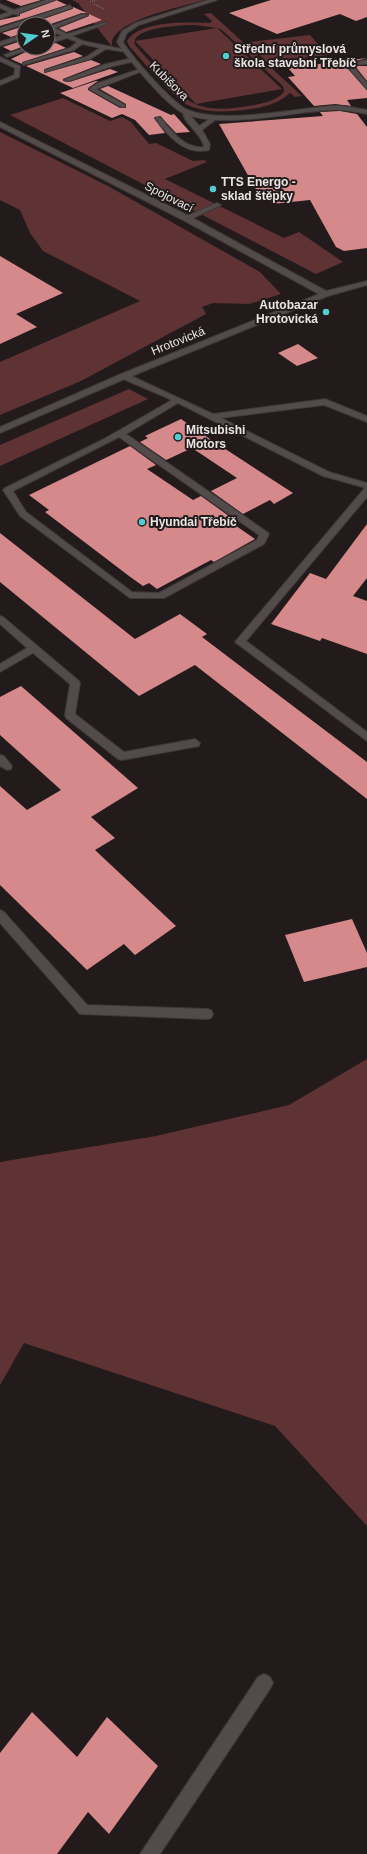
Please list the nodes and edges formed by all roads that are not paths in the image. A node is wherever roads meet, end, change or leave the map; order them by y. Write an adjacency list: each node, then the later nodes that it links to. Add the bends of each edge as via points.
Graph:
1 (52, 0): 6 (main road)
2 (214, 0): 23 (main road, via 137,24 124,32 120,42)
3 (6, 2): 4 (main road)
4 (0, 5): 6 (main road)
5 (70, 8): 8 (main road)
6 (15, 13): 7 (main road); 10 (main road)
7 (22, 16)
8 (45, 16)
9 (85, 16): 13 (main road)
10 (0, 17)
11 (104, 23): 16 (main road)
12 (16, 25): 14 (main road)
13 (56, 25)
14 (0, 30)
15 (56, 31): 16 (main road)
16 (67, 36): 18 (main road); 19 (main road)
17 (16, 39): 20 (main road)
18 (56, 39)
19 (81, 42): 21 (main road); 29 (main road, via 72,49)
20 (0, 44)
21 (105, 47): 23 (main road); 32 (main road, via 88,58)
22 (16, 52): 24 (main road)
23 (125, 52): 26 (main road, Kubišova)
24 (7, 55)
25 (0, 59): 28 (main road)
26 (133, 60): 31 (main road, Kubišova); 33 (main road, via 108,65)
27 (367, 62): 35 (main road, via 348,64)
28 (9, 63): 30 (main road); 34 (main road, via 18,67 17,76)
29 (25, 64)
30 (0, 67)
31 (142, 70): 36 (main road, via 92,89); 37 (main road, Kubišova)
32 (47, 72)
33 (67, 80)
34 (0, 83)
35 (367, 87)
36 (123, 106)
37 (185, 112): 39 (main road, Kubišova); 42 (main road, via 189,121)
38 (367, 112): 39 (main road, Kubišova, via 332,108)
39 (216, 117): 42 (main road)
40 (158, 118): 42 (main road, via 178,141 194,149 208,149 208,144)
41 (0, 124): 44 (main road, Spojovací)
42 (199, 129)
43 (216, 205): 44 (main road)
44 (186, 218): 46 (main road, Spojovací)
45 (367, 283): 46 (main road, Hrotovická)
46 (325, 294): 47 (main road, Hrotovická)
47 (124, 376): 48 (main road); 51 (main road, Hrotovická)
48 (178, 400): 49 (main road); 52 (main road)
49 (213, 417): 50 (main road, via 325,402); 53 (main road, via 326,474)
50 (367, 419)
51 (0, 430)
52 (120, 434): 52 (main road, via 8,490 23,514 130,595 161,596 261,542 264,534)
53 (367, 486)
54 (367, 491): 58 (main road, via 240,642)
55 (0, 619): 56 (main road)
56 (34, 648): 57 (main road); 59 (main road, via 75,683 70,715 122,756)
57 (0, 669)
58 (367, 737)
59 (195, 743)
60 (0, 915): 61 (main road, via 84,1010)
61 (207, 1014)
62 (264, 1683): 63 (main road)
63 (150, 1854)

